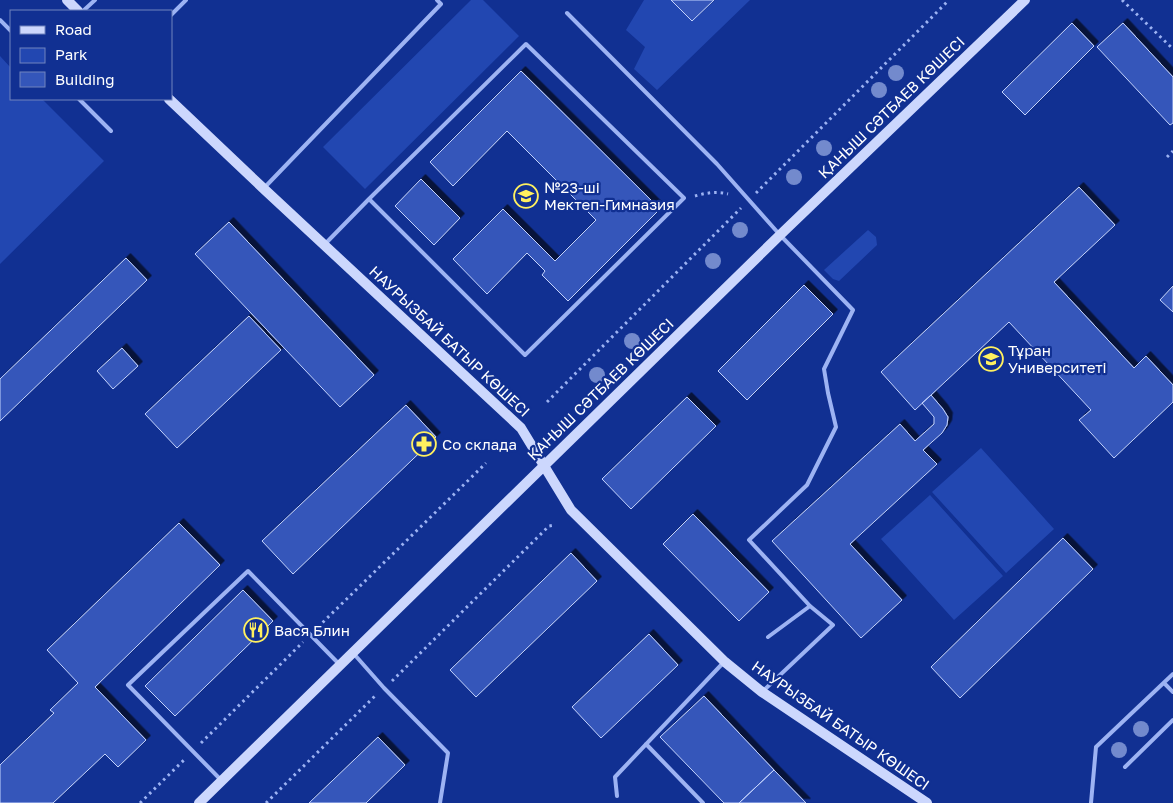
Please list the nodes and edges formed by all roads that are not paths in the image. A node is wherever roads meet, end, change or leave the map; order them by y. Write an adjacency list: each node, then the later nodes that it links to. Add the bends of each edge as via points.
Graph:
1 (67, 0): 6 (main road)
2 (95, 0): 7 (lane)
3 (186, 0): 9 (lane)
4 (437, 0): 15 (lane, via 441,4)
5 (1025, 0): 17 (main road, ҚАНЫШ СӘТБАЕВ КӨШЕСІ)
6 (77, 10)
7 (84, 10)
8 (567, 13): 17 (lane, via 717,164)
9 (172, 14)
10 (0, 20): 11 (lane)
11 (10, 30)
12 (80, 100): 14 (lane)
13 (170, 100): 15 (main road, НАУРЫЗБАЙ БАТЫР КӨШЕСІ)
14 (111, 131)
15 (264, 189): 18 (main road, НАУРЫЗБАЙ БАТЫР КӨШЕСІ)
16 (369, 199): 16 (lane, via 525,355 684,198 526,44); 18 (lane)
17 (780, 235): 19 (main road, ҚАНЫШ СӘТБАЕВ КӨШЕСІ); 20 (lane, via 853,310 824,369 836,427 807,485 749,540)
18 (324, 245): 19 (main road, НАУРЫЗБАЙ БАТЫР КӨШЕСІ, via 521,428)
19 (544, 465): 22 (main road, ҚАНЫШ СӘТБАЕВ КӨШЕСІ); 23 (main road, НАУРЫЗБАЙ БАТЫР КӨШЕСІ, via 571,510)
20 (810, 606): 21 (lane); 27 (lane, via 834,625)
21 (768, 637)
22 (352, 653): 24 (main road, ҚАНЫШ СӘТБАЕВ КӨШЕСІ); 35 (lane, via 448,753)
23 (725, 662): 27 (main road, НАУРЫЗБАЙ БАТЫР КӨШЕСІ); 30 (lane)
24 (340, 665): 32 (main road, ҚАНЫШ СӘТБАЕВ КӨШЕСІ); 32 (lane, via 248,571 128,685)
25 (1173, 674): 26 (lane)
26 (1164, 682): 28 (lane); 38 (lane, via 1096,747)
27 (762, 692): 37 (main road, НАУРЫЗБАЙ БАТЫР КӨШЕСІ)
28 (1173, 692)
29 (1173, 720): 31 (lane)
30 (646, 744): 33 (lane, via 615,777); 36 (lane)
31 (1125, 767)
32 (222, 781): 34 (main road, ҚАНЫШ СӘТБАЕВ КӨШЕСІ)
33 (617, 796)
34 (199, 803)
35 (440, 803)
36 (703, 803)
37 (928, 803)
38 (1091, 803)

